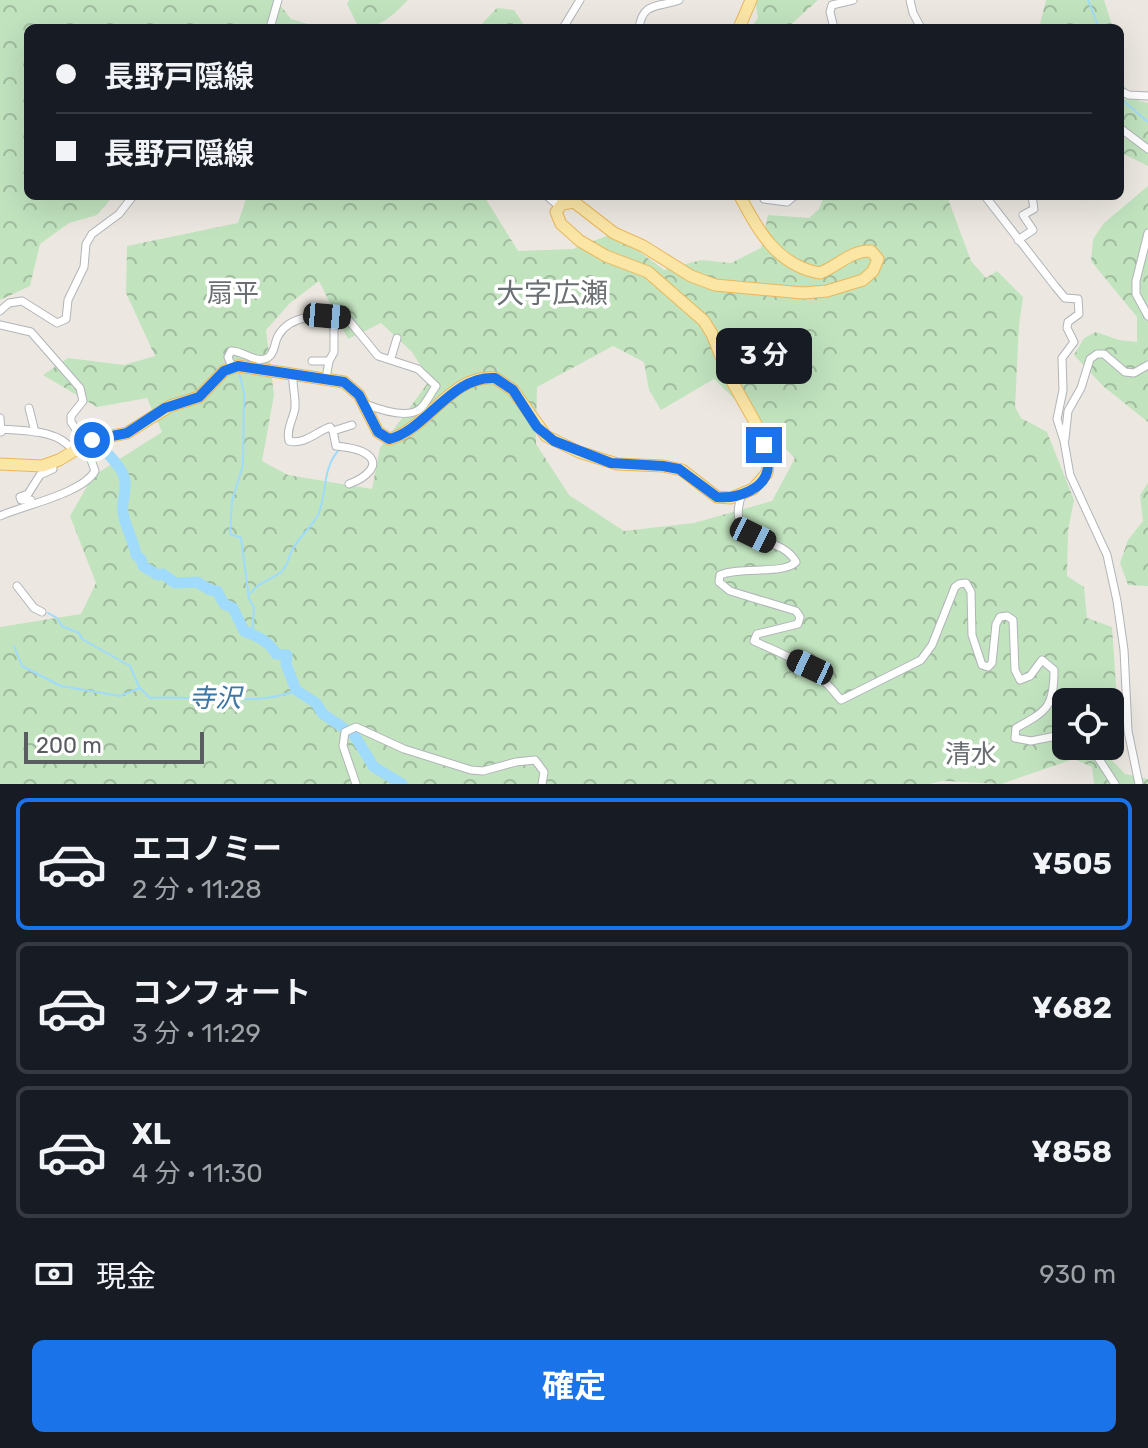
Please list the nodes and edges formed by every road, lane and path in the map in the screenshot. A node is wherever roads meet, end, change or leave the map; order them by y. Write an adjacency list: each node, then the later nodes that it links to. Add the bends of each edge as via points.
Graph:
1 (278, 0): 7 (street)
2 (580, 0): 8 (street)
3 (679, 0): 9 (street, via 648,8)
4 (751, 0): 10 (main road)
5 (853, 0): 11 (street, via 832,5)
6 (910, 0): 12 (street)
7 (271, 24)
8 (565, 24)
9 (639, 24)
10 (741, 24)
11 (833, 24)
12 (919, 24)
13 (1124, 93): 14 (street)
14 (1148, 96)
15 (1124, 131): 16 (street)
16 (1148, 149)
17 (130, 200): 25 (street, via 86,244 66,319 57,323 22,301)
18 (552, 200): 22 (street)
19 (743, 200): 22 (main road, via 776,252 793,265 820,273 862,250 878,259 873,271 860,281 814,293 715,285 614,233 574,202)
20 (991, 200): 24 (street)
21 (1033, 200): 24 (street, via 1034,209 1023,215 1033,230)
22 (559, 206): 50 (main road, via 558,220 573,236 648,272 708,327 767,456 764,479)
23 (1148, 233): 26 (street, via 1136,294)
24 (1018, 240): 44 (street, via 1065,298 1080,304 1067,328 1074,342 1062,358 1057,419)
25 (0, 311)
26 (1148, 316)
27 (0, 325): 45 (street, via 31,332 80,388 83,401 71,422)
28 (334, 325): 32 (street)
29 (397, 338): 30 (street)
30 (391, 358): 34 (street, via 378,356 347,318 327,316 299,318 283,330 266,358 231,351); 37 (street, via 418,369 436,386 414,412 379,410)
31 (312, 361): 32 (street)
32 (329, 361): 36 (street)
33 (1148, 365): 44 (street, via 1134,373 1104,354 1090,359 1068,411)
34 (232, 367): 35 (main road); 45 (main road, via 199,397 165,408 127,433)
35 (293, 374): 36 (main road); 42 (street, via 296,403 289,441 309,439 330,427)
36 (326, 378): 37 (main road, via 348,384)
37 (363, 403): 50 (main road, via 378,432 392,439 454,393 495,378 513,390 540,430 560,445 617,464 679,469 717,497)
38 (29, 408): 43 (street)
39 (0, 418): 41 (street)
40 (352, 425): 42 (street)
41 (0, 431): 43 (street)
42 (333, 431): 49 (street, via 336,446 370,457 370,472)
43 (35, 432): 46 (street, via 59,439)
44 (1064, 441): 62 (street, via 1070,475 1107,555)
45 (85, 443): 46 (main road); 51 (street, via 93,476 66,493)
46 (73, 451): 48 (main road)
47 (3, 463): 48 (main road)
48 (52, 463): 51 (street, via 53,469 20,497)
49 (349, 484)
50 (742, 494): 55 (street, via 737,516 741,525 790,553 796,562 788,568 720,575 719,582 796,611 800,617 794,627 757,634 754,641 810,667 841,700 921,660 955,587 966,583 972,635 982,665 992,663 996,624 1007,616 1013,620 1020,680 1042,660 1054,670)
51 (35, 502): 52 (street)
52 (0, 516)
53 (17, 586): 54 (street)
54 (42, 612)
55 (1053, 688)
56 (1052, 700): 57 (street, via 1016,728 1015,738)
57 (1052, 737)
58 (1100, 760): 61 (street)
59 (356, 784): 60 (street, via 343,746 345,732 356,727 471,770 535,760 544,772)
60 (542, 784)
61 (1115, 784)
62 (1139, 784)

